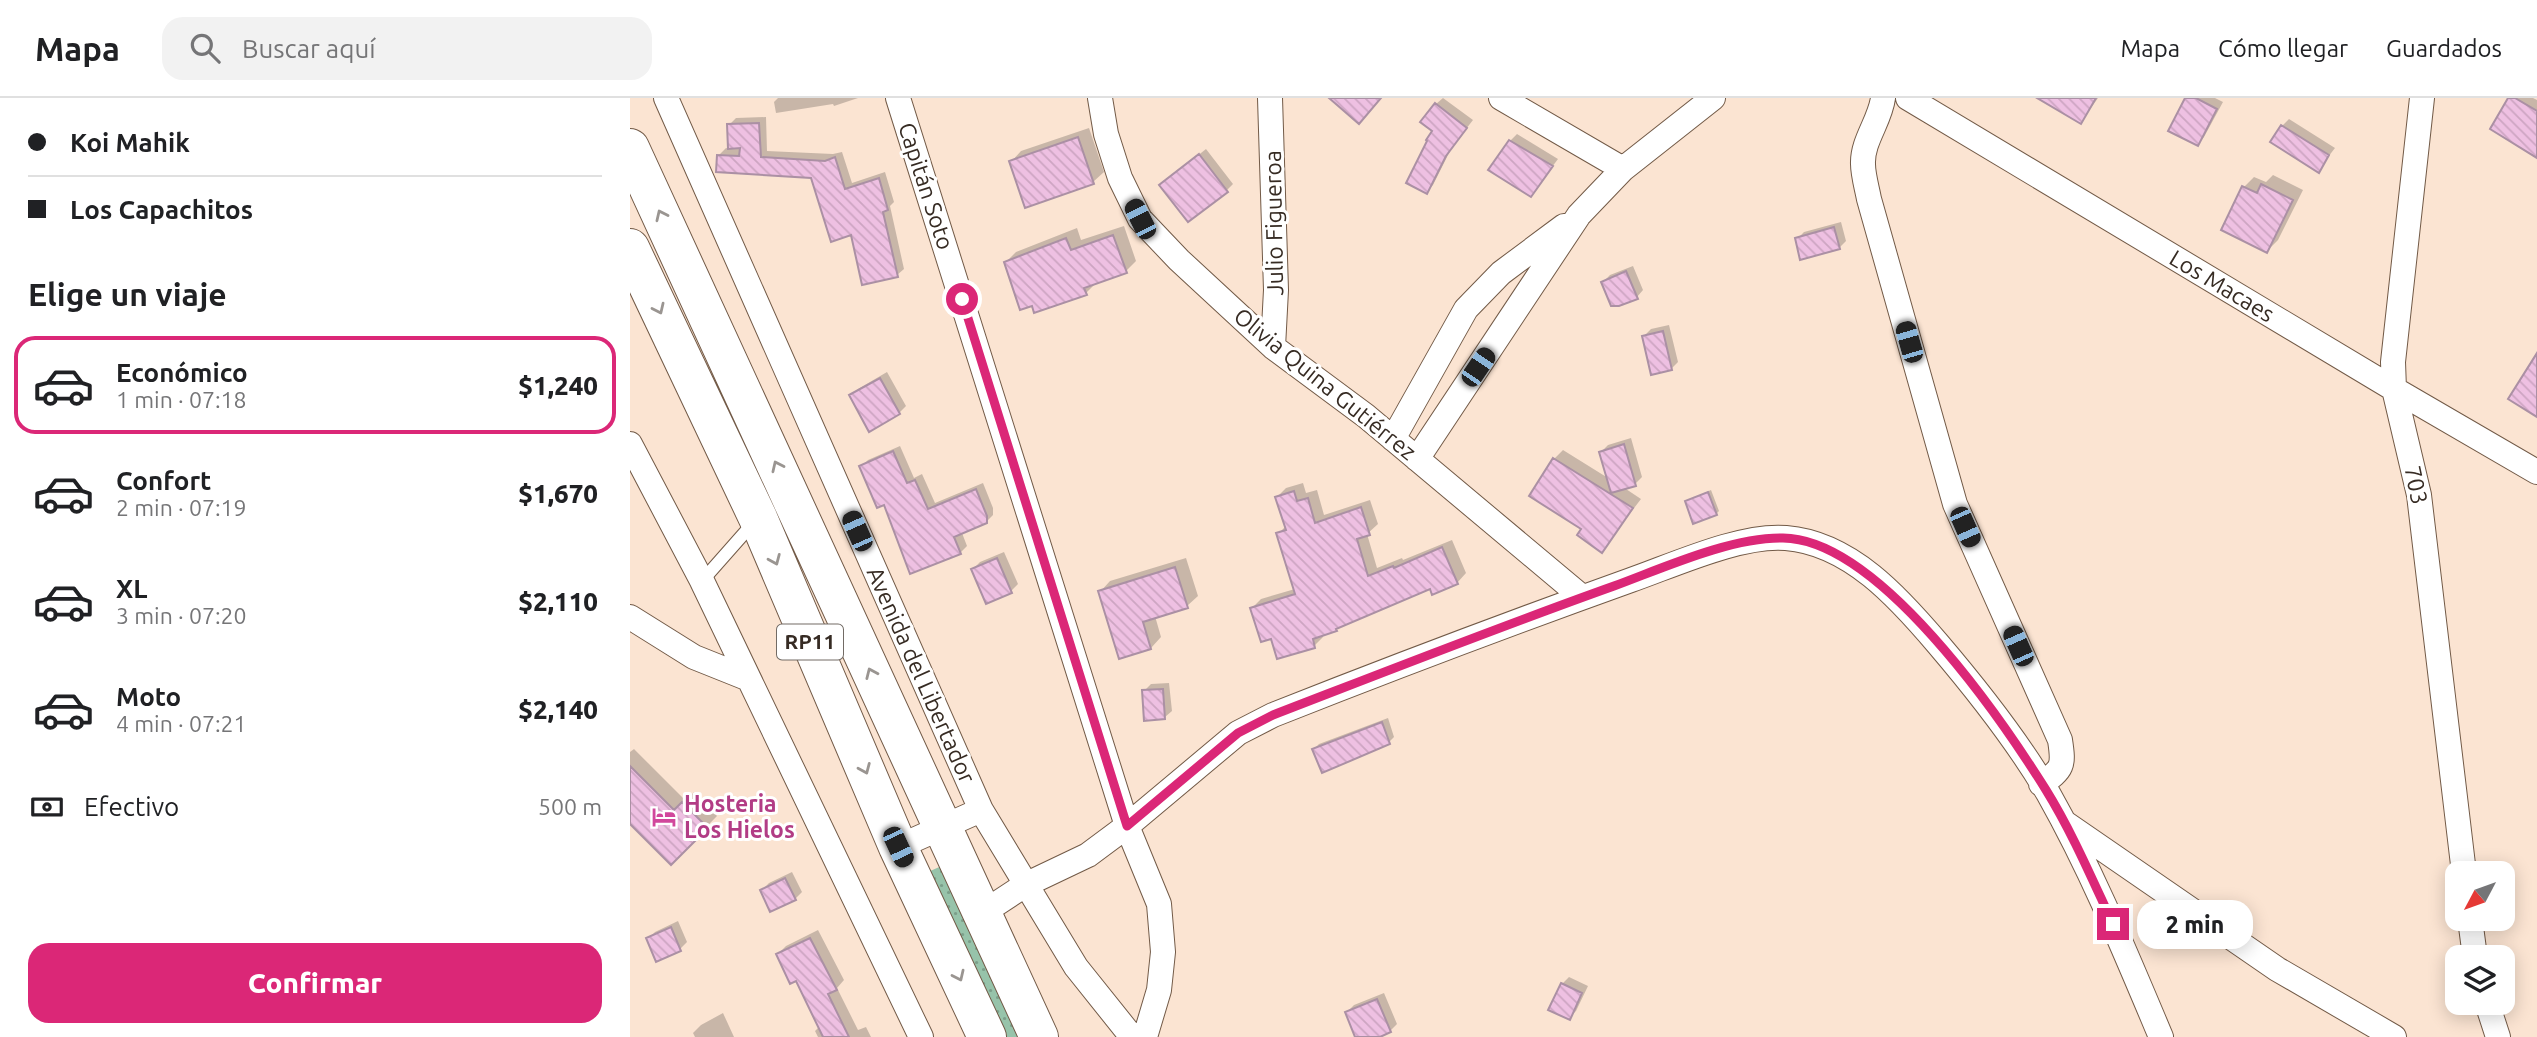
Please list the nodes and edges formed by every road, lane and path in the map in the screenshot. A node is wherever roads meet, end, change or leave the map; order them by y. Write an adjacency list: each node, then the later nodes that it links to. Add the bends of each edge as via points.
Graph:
1 (666, 98): 26 (street, Avenida del Libertador)
2 (898, 98): 28 (street, Capitán Soto)
3 (1100, 98): 14 (street, Olivia Quina Gutiérrez, via 1120,178 1140,219)
4 (1270, 98): 14 (street, Julio Figueroa, via 1276,290)
5 (1501, 98): 11 (street)
6 (1713, 98): 11 (street)
7 (1883, 98): 25 (street, via 1862,163 1869,199 1955,504 2060,740 2063,762 2057,773)
8 (1908, 98): 15 (street, Los Macaes)
9 (2422, 98): 15 (street, 703, via 2393,362)
10 (630, 148): 29 (main road, Avenida del Libertador / RP11, one-way to 10)
11 (1623, 169): 12 (street)
12 (1579, 215): 16 (street, via 1501,273 1466,309); 18 (street)
13 (630, 247): 20 (main road, RP11, one-way to 20)
14 (1273, 347): 16 (street, Olivia Quina Gutiérrez)
15 (2394, 389): 19 (street, Los Macaes); 31 (street, 703, via 2421,507)
16 (1394, 439): 18 (street, Olivia Quina Gutiérrez)
17 (630, 444): 21 (street)
18 (1417, 459): 22 (street, Olivia Quina Gutiérrez)
19 (2537, 472)
20 (758, 518): 21 (lane); 30 (main road, RP11, one-way to 30)
21 (702, 581): 24 (street)
22 (1582, 597): 25 (street, via 1746,541 1784,537 1821,545 1863,569 1924,628 1988,704); 28 (street, via 1273,715 1238,733)
23 (630, 617): 24 (street, via 694,657)
24 (749, 679): 35 (street)
25 (2041, 783): 27 (street)
26 (981, 810): 29 (street); 32 (street, Avenida del Libertador)
27 (2062, 820): 40 (street); 41 (street, via 2277,969)
28 (1127, 826): 32 (street, via 1088,855); 39 (street, Capitán Soto, via 1159,904 1163,952 1159,990)
29 (941, 827): 30 (street); 33 (main road, Avenida del Libertador / RP11)
30 (898, 847): 36 (main road, RP11, one-way to 36)
31 (2463, 861)
32 (1025, 885): 33 (street); 38 (street, Avenida del Libertador, via 1076,967)
33 (981, 914): 37 (main road, Avenida del Libertador / RP11)
34 (2491, 1015): 42 (street)
35 (921, 1037)
36 (987, 1037)
37 (1039, 1037)
38 (1132, 1037)
39 (1145, 1037)
40 (2161, 1037)
41 (2394, 1037)
42 (2498, 1037)

